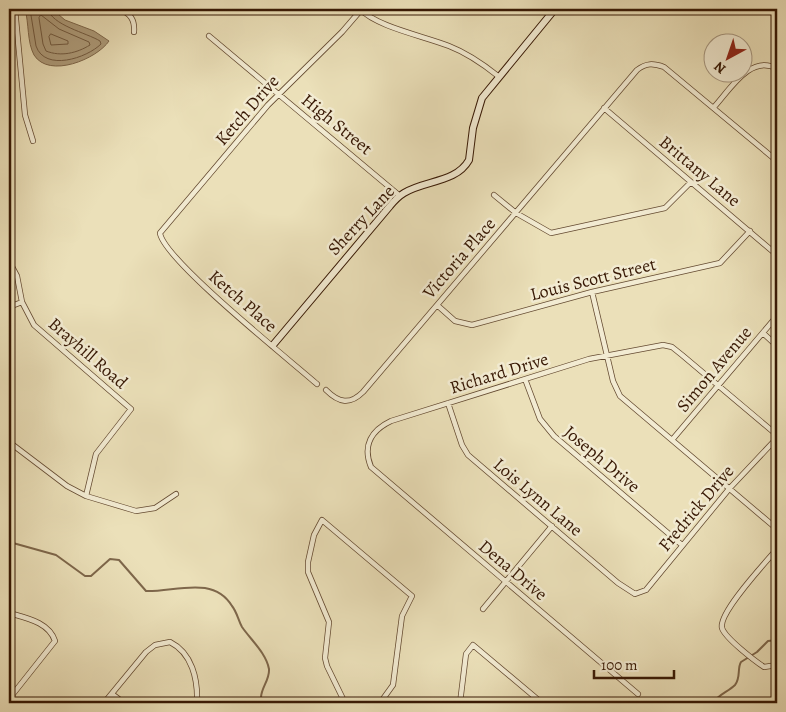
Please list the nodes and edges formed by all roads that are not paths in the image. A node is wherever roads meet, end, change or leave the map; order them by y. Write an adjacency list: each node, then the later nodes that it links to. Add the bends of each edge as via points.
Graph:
1 (15, 9): 12 (street, via 24,108)
2 (120, 9): 5 (street, via 130,14)
3 (361, 9): 8 (street, via 380,23 468,54); 9 (street, Ketch Drive)
4 (555, 9): 8 (street, Sherry Lane)
5 (134, 32)
6 (209, 36): 9 (street, High Street)
7 (777, 68): 10 (street, via 755,65)
8 (498, 76): 16 (street, Sherry Lane, via 476,111 469,160 465,167 458,173)
9 (279, 95): 16 (street, High Street); 19 (street, Ketch Drive)
10 (714, 107): 11 (street, Victoria Place, via 664,66 648,63 636,70); 13 (street)
11 (604, 108): 14 (street, Brittany Lane); 17 (street, Victoria Place)
12 (33, 141)
13 (777, 161)
14 (691, 182): 17 (street, via 666,208 551,233); 18 (street, Brittany Lane)
15 (494, 195): 17 (street)
16 (400, 196): 28 (street, Sherry Lane)
17 (516, 212): 24 (street, Victoria Place)
18 (750, 232): 20 (street, Brittany Lane); 22 (street, Louis Scott Street, via 720,263)
19 (160, 233): 28 (street, Ketch Place, via 182,266)
20 (777, 255)
21 (9, 261): 23 (street, Brayhill Road, via 17,276)
22 (592, 292): 24 (street, Louis Scott Street, via 472,325 455,320); 30 (street)
23 (22, 302): 25 (street); 42 (street, Brayhill Road, via 34,325 131,409 96,454)
24 (437, 305): 34 (street, Victoria Place, via 356,400 341,401)
25 (9, 307)
26 (777, 316): 27 (street, Simon Avenue)
27 (763, 334): 29 (street); 33 (street, Simon Avenue)
28 (273, 345): 32 (street, Ketch Place)
29 (777, 346)
30 (608, 357): 31 (street, Richard Drive); 33 (street, Richard Drive, via 656,346 672,348); 37 (street, via 620,396)
31 (526, 379): 35 (street, Richard Drive); 45 (street, Joseph Drive, via 540,418 554,436)
32 (317, 384)
33 (719, 385): 36 (street); 37 (street, Simon Avenue)
34 (326, 390)
35 (448, 403): 39 (street, Richard Drive, via 378,427 368,445); 43 (street, Lois Lynn Lane, via 468,455)
36 (777, 436): 40 (street, Fredrick Drive)
37 (672, 440): 40 (street)
38 (9, 442): 42 (street, via 67,486)
39 (371, 466): 47 (street, Dena Drive)
40 (729, 489): 44 (street); 45 (street, Fredrick Drive)
41 (176, 494): 42 (street, via 155,508 136,511)
42 (86, 496)
43 (552, 526): 47 (street); 48 (street, Lois Lynn Lane)
44 (777, 529)
45 (682, 545): 48 (street, Fredrick Drive, via 646,590)
46 (777, 549): 51 (street, via 730,606 721,624 722,630 764,667)
47 (506, 582): 49 (street); 53 (street, Dena Drive)
48 (635, 594)
49 (483, 609)
50 (9, 613): 54 (street, via 44,626 53,636 54,644)
51 (777, 666)
52 (112, 694): 55 (street); 56 (street); 57 (street, via 155,645 170,642 186,653 193,669)
53 (638, 694)
54 (9, 699)
55 (104, 703)
56 (124, 703)
57 (197, 703)
58 (345, 703): 59 (street, via 327,666 329,622 308,572 314,535 322,520 412,596 402,616 393,686)
59 (380, 703)
60 (460, 703): 61 (street, via 466,654 473,645)
61 (542, 703)

